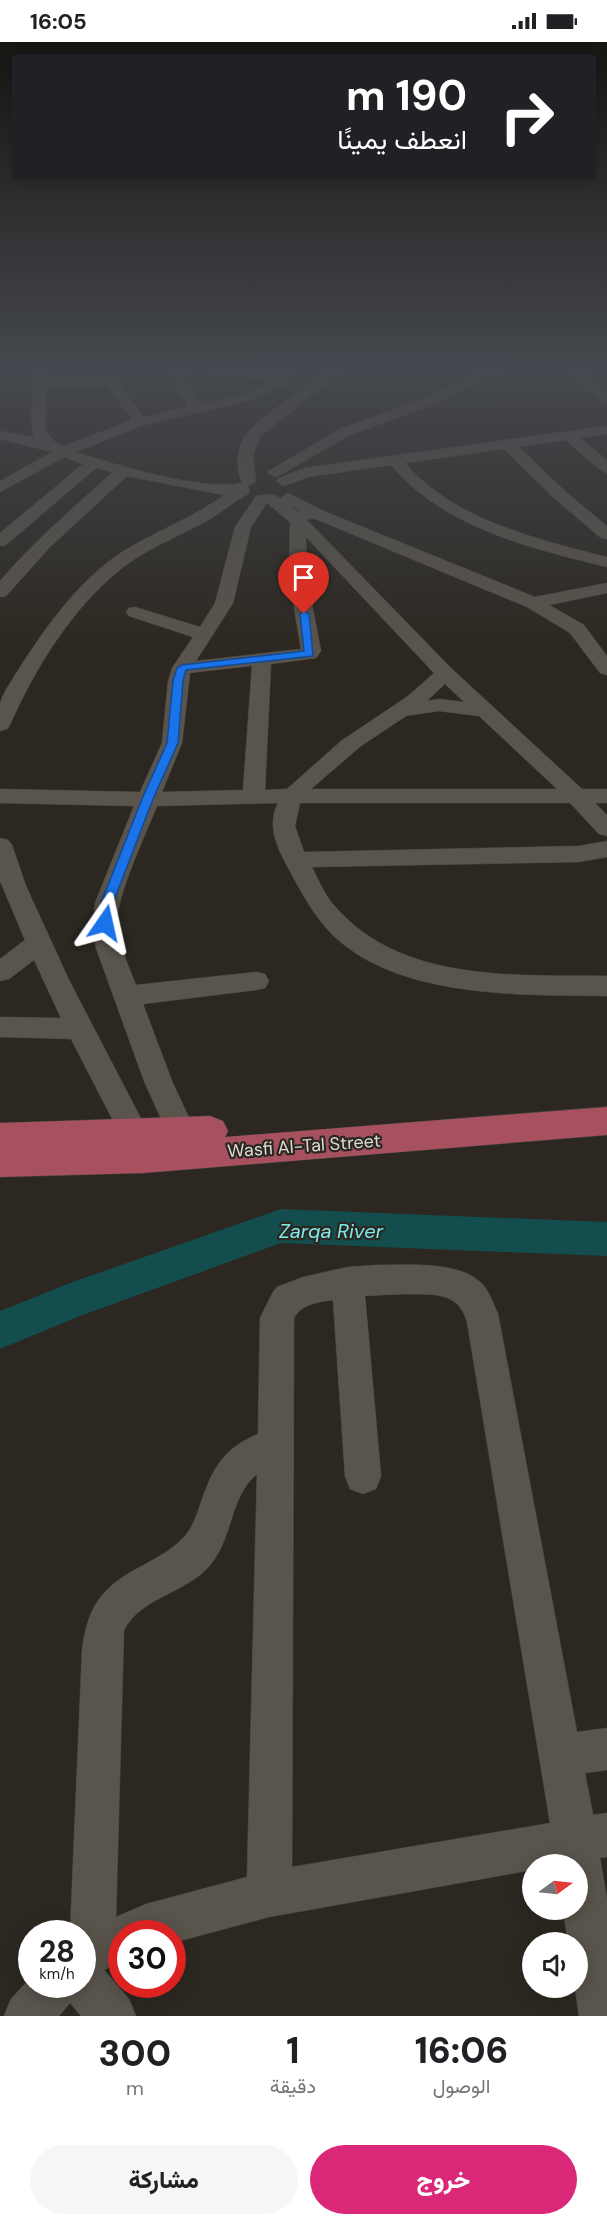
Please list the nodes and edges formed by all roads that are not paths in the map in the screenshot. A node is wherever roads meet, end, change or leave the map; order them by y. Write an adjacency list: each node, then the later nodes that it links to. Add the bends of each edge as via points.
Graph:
1 (33, 464): 10 (street)
2 (91, 464): 14 (street)
3 (102, 464): 9 (street)
4 (247, 464): 11 (street)
5 (299, 464): 11 (street)
6 (372, 464): 11 (street, via 305,473)
7 (398, 464): 15 (street, via 420,488 486,524)
8 (528, 464): 13 (street)
9 (124, 470): 11 (street, via 214,490); 17 (street, via 49,538)
10 (0, 487)
11 (262, 490): 12 (street); 20 (street, via 243,527 224,603); 28 (street, via 216,508 113,566 53,633)
12 (305, 515): 18 (street); 21 (street); 22 (street, via 297,578 310,652)
13 (607, 534)
14 (0, 541)
15 (607, 562)
16 (607, 588): 18 (street)
17 (0, 592)
18 (533, 603): 24 (street, via 577,629)
19 (135, 612): 20 (street)
20 (204, 634): 23 (street)
21 (423, 651): 25 (street); 27 (street)
22 (262, 659): 23 (street); 32 (street)
23 (182, 668): 34 (street, via 172,743)
24 (607, 669)
25 (445, 672): 26 (street); 27 (street)
26 (482, 710): 27 (street, via 439,705); 33 (street)
27 (399, 711): 30 (street, via 357,739)
28 (2, 717)
29 (0, 796): 34 (street)
30 (292, 796): 32 (street); 33 (street); 38 (street, via 286,809 285,839)
31 (607, 796): 33 (street)
32 (254, 797): 34 (street)
33 (577, 797): 35 (street)
34 (148, 799): 43 (street, via 105,914 109,948)
35 (607, 829)
36 (0, 845): 39 (street)
37 (607, 849): 38 (street, via 579,854)
38 (296, 860): 42 (street, via 305,882 330,917 346,933 399,965 450,979)
39 (38, 943): 40 (street); 45 (street)
40 (0, 972)
41 (256, 981): 43 (street)
42 (607, 986)
43 (127, 996): 48 (street)
44 (0, 1027): 45 (street)
45 (79, 1029): 49 (street)
46 (607, 1100): 48 (main road, Wasfi Al-Tal Street)
47 (607, 1121): 51 (main road, Wasfi Al-Tal Street, via 143,1158)
48 (181, 1133): 49 (main road, Wasfi Al-Tal Street)
49 (134, 1134): 50 (main road, Wasfi Al-Tal Street)
50 (0, 1138)
51 (0, 1162)
52 (348, 1282): 53 (street, via 297,1294 282,1306 275,1338); 54 (street); 56 (street, via 396,1279 449,1283 465,1289 475,1301 488,1344)
53 (276, 1444): 58 (street); 59 (street, via 251,1455 228,1479 198,1550 127,1597 105,1625)
54 (363, 1476)
55 (607, 1749): 56 (street)
56 (559, 1756): 57 (street)
57 (591, 1838): 58 (street); 63 (street)
58 (269, 1894): 59 (street, via 146,1927)
59 (102, 1953): 62 (street)
60 (44, 1998): 61 (street)
61 (28, 2016)
62 (112, 2016)
63 (603, 2016)

